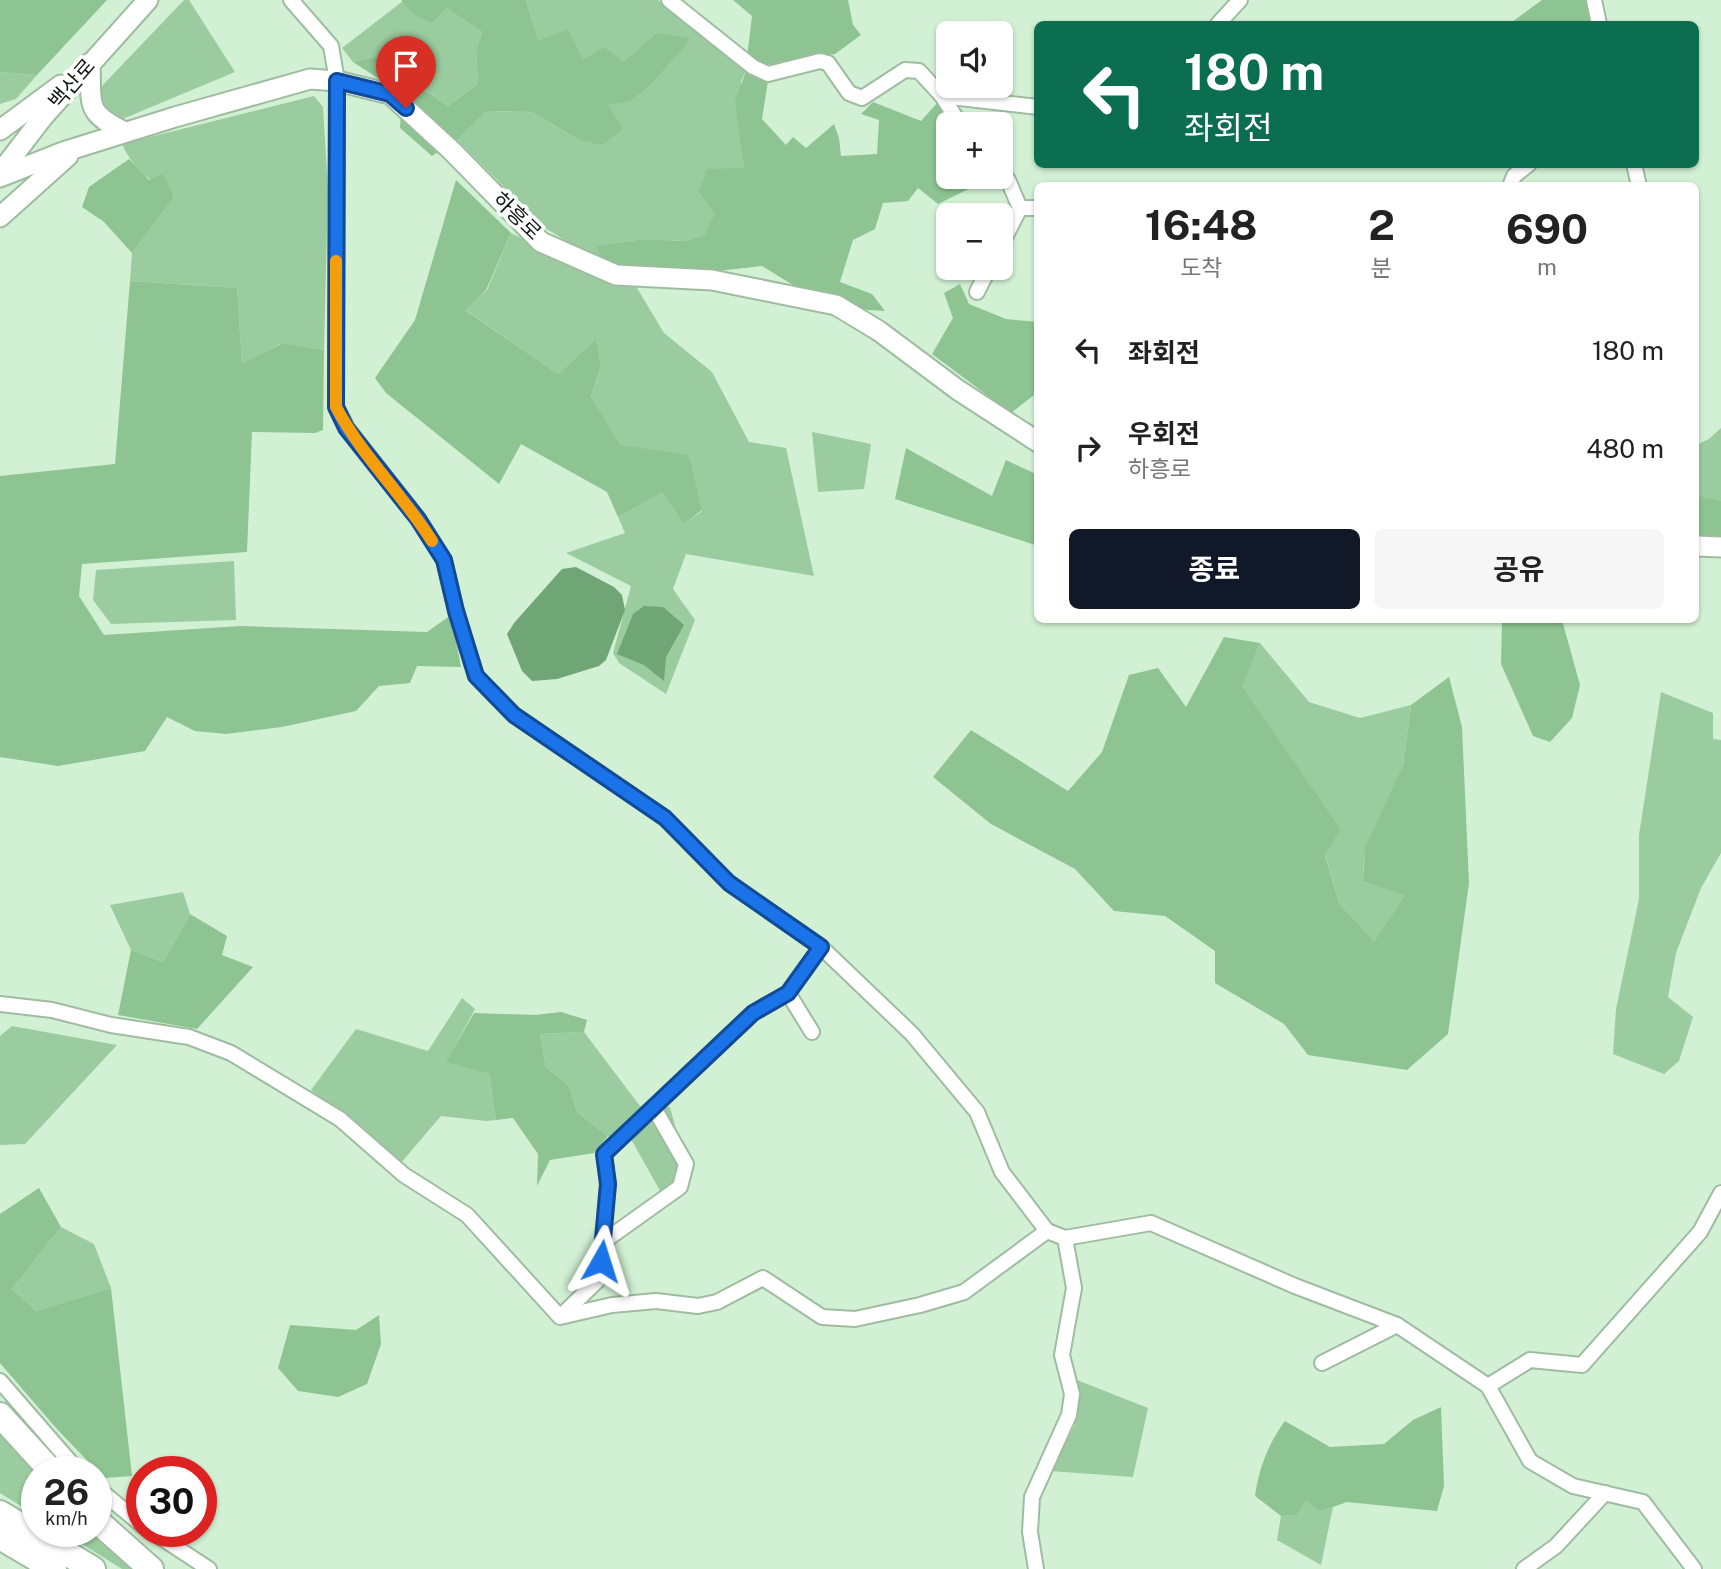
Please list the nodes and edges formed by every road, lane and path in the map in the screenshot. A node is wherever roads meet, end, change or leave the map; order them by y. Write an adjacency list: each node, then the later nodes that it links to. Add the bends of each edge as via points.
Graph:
1 (148, 0): 8 (street, 백산로)
2 (291, 0): 9 (street, via 331,47)
3 (669, 0): 10 (street, via 768,74 820,61 828,63 849,93 862,98 905,70 919,71)
4 (1240, 0): 6 (street)
5 (1594, 0): 7 (street)
6 (1224, 21)
7 (1598, 21)
8 (90, 63): 13 (street); 14 (street, via 94,112 101,121); 17 (street, 백산로)
9 (337, 81): 14 (street, 하흥로, via 310,79); 26 (street, 하흥로, via 390,94 541,242 616,275 712,281 836,305); 29 (street, via 336,407 346,428 418,519 444,560 476,676 514,715 665,818 729,883)
10 (936, 89)
11 (959, 98): 12 (street)
12 (1034, 107)
13 (0, 130)
14 (125, 132): 15 (street, 하흥로)
15 (79, 147): 17 (street, 하흥로); 22 (street)
16 (1524, 168): 18 (street)
17 (0, 175)
18 (1512, 182)
19 (1012, 189): 20 (street)
20 (1020, 208): 21 (street); 23 (street)
21 (1034, 208)
22 (0, 216)
23 (1013, 222)
24 (983, 280): 25 (street)
25 (977, 292)
26 (1034, 439)
27 (1699, 547): 28 (street)
28 (1721, 547)
29 (821, 947): 30 (street); 35 (street, via 912,1034 977,1112 1002,1172)
30 (788, 993): 32 (street); 33 (street, via 753,1013)
31 (0, 1004): 38 (street, via 189,1037 231,1053 340,1119 404,1175 467,1215)
32 (812, 1032)
33 (654, 1108): 37 (street, via 604,1154 608,1184); 37 (street, via 686,1164 680,1186)
34 (1721, 1193): 42 (street, via 1700,1232 1582,1365 1530,1360)
35 (1047, 1231): 36 (street); 38 (street, via 964,1292 855,1319 822,1317 763,1278 717,1302 698,1306 656,1301)
36 (1065, 1238): 39 (street, via 1151,1223); 57 (street, via 1074,1288 1062,1355 1072,1394 1069,1415 1032,1497 1030,1532)
37 (603, 1242): 38 (street, via 598,1280)
38 (560, 1317)
39 (1397, 1325): 40 (street); 42 (street)
40 (1322, 1363)
41 (0, 1381): 45 (street)
42 (1488, 1386): 46 (street, via 1530,1461 1573,1486)
43 (0, 1415): 44 (highway)
44 (37, 1456)
45 (65, 1456)
46 (1605, 1493): 58 (street, via 1556,1546); 59 (street, via 1643,1502)
47 (112, 1500): 48 (street)
48 (126, 1512)
49 (0, 1513): 54 (highway)
50 (112, 1534): 55 (highway)
51 (0, 1537): 53 (highway)
52 (175, 1547): 56 (street)
53 (54, 1569)
54 (93, 1569)
55 (151, 1569)
56 (209, 1569)
57 (1036, 1569)
58 (1524, 1569)
59 (1694, 1569)

